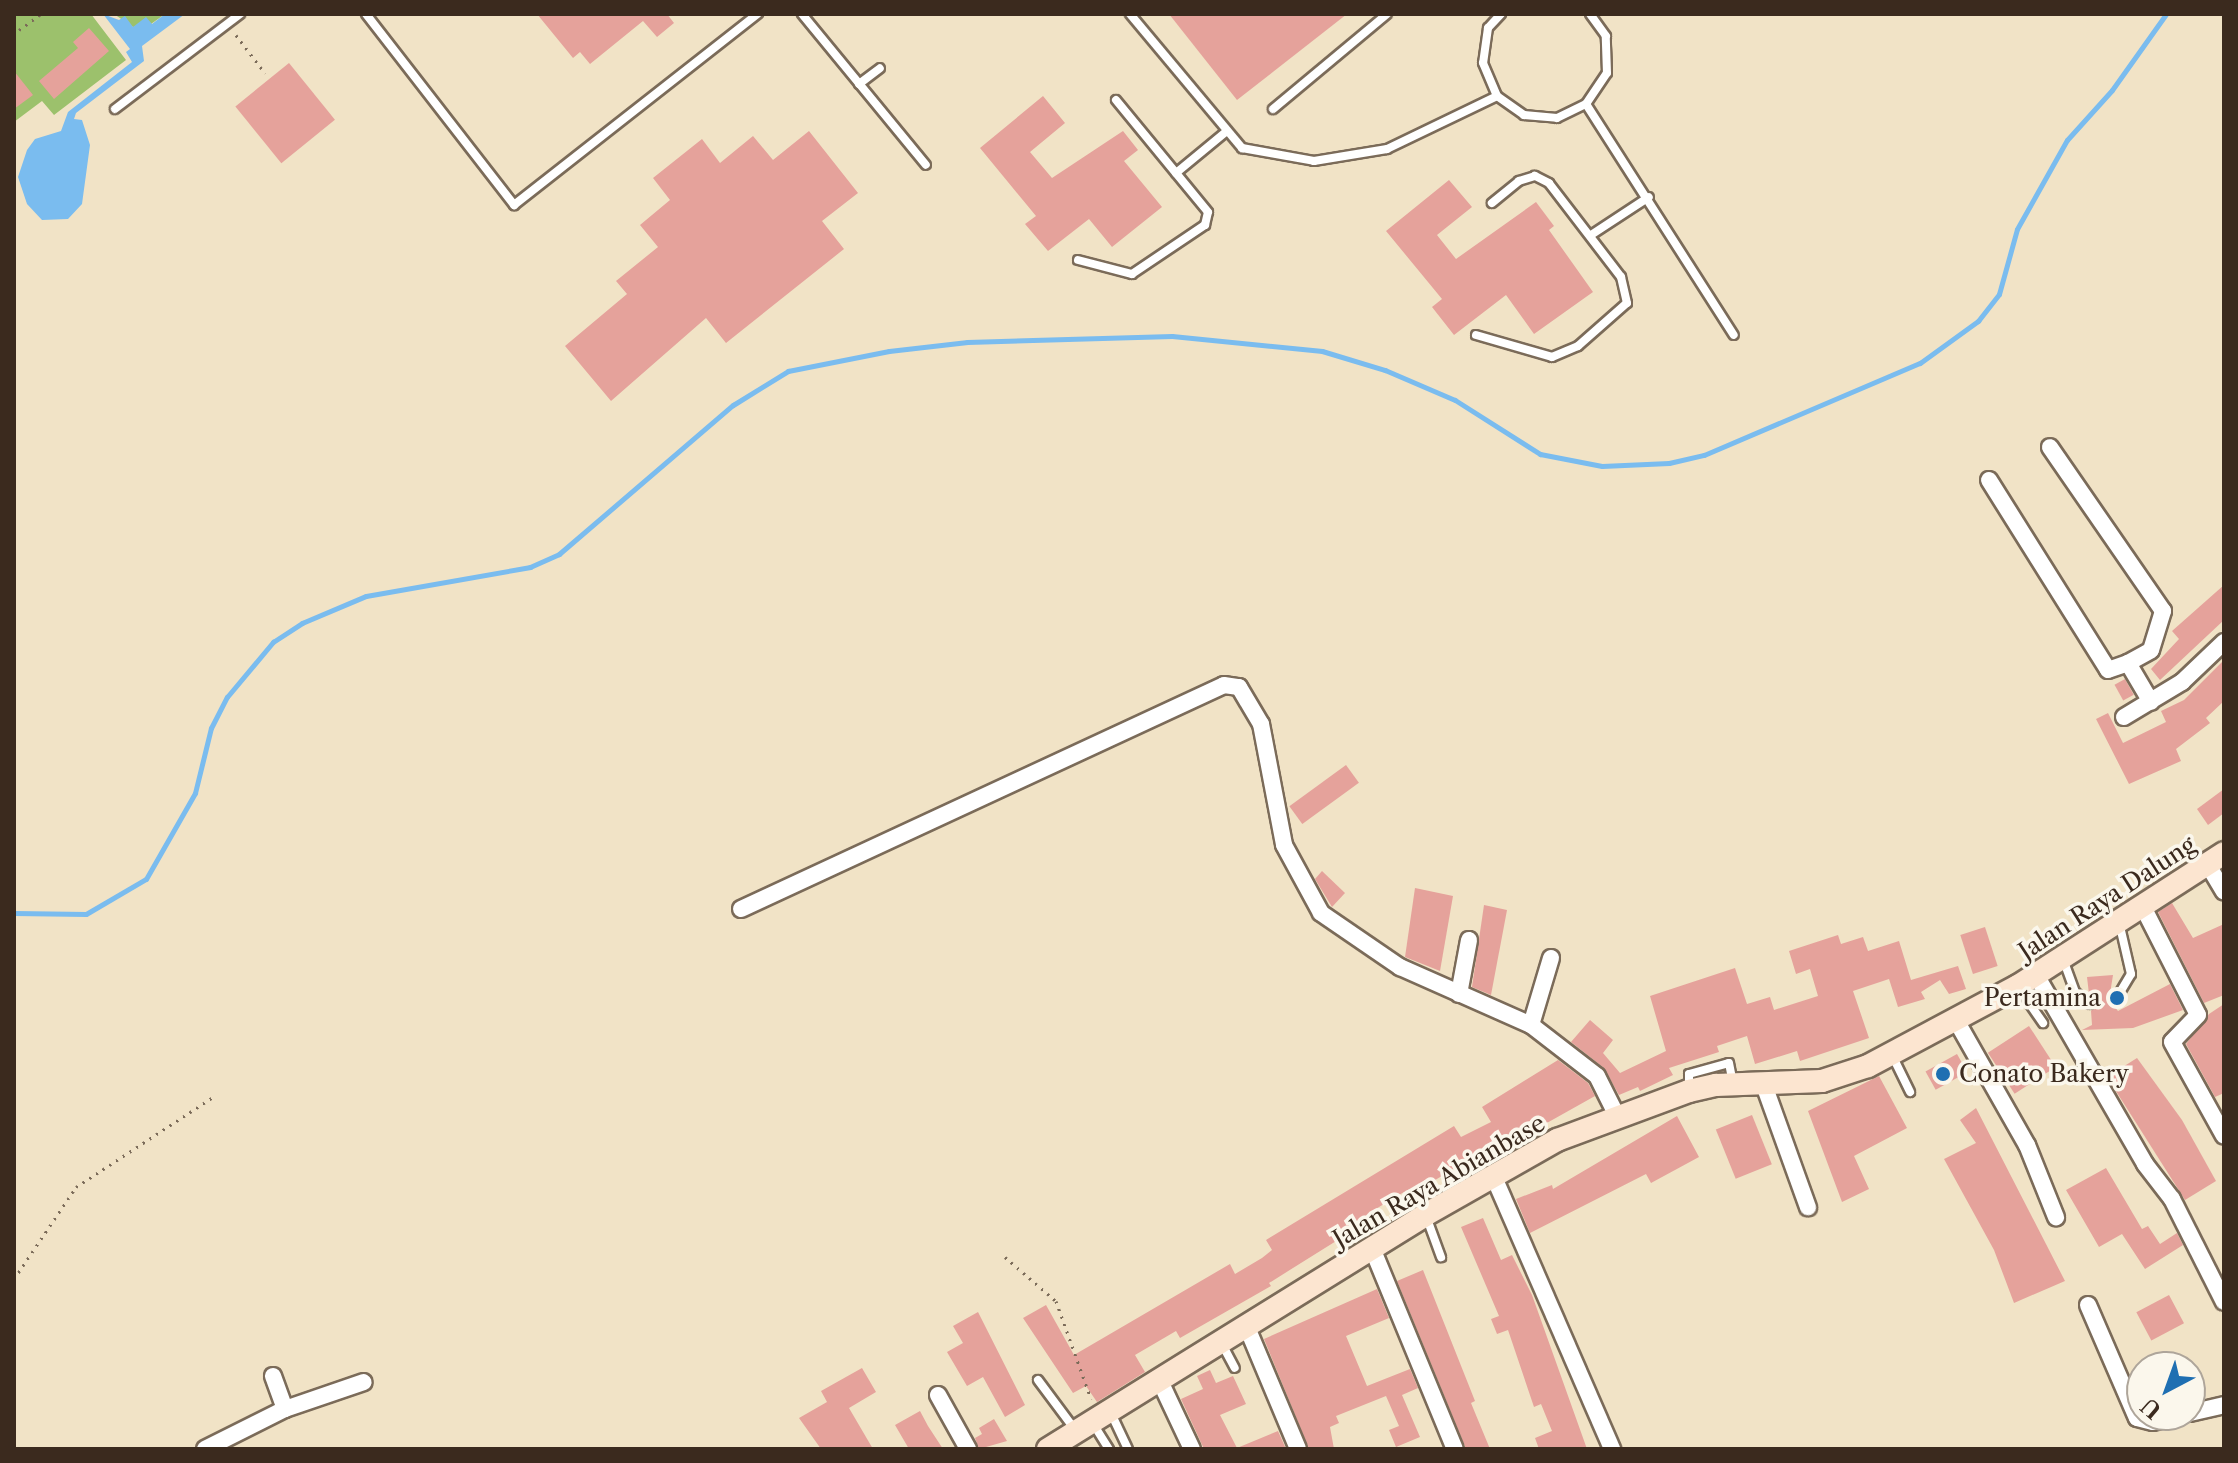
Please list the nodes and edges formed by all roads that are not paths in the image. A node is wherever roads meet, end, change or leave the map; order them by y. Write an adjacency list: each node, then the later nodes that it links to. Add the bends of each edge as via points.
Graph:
1 (240, 14): 14 (lane)
2 (366, 14): 3 (lane, via 514,205)
3 (758, 14)
4 (802, 14): 10 (lane)
5 (1130, 14): 16 (lane)
6 (1387, 14): 15 (lane)
7 (1501, 14): 11 (lane, via 1488,28 1483,63)
8 (1590, 14): 13 (lane, via 1606,36 1607,73)
9 (880, 68): 10 (lane)
10 (859, 84): 17 (lane)
11 (1497, 96): 13 (lane, via 1524,115 1557,118); 16 (lane, via 1387,149 1314,161 1242,148)
12 (1116, 100): 18 (lane)
13 (1586, 104): 19 (lane)
14 (115, 109)
15 (1273, 109)
16 (1227, 131): 18 (lane)
17 (926, 165)
18 (1176, 173): 22 (lane, via 1208,212 1205,225 1132,274)
19 (1649, 197): 21 (lane); 24 (lane)
20 (1492, 203): 21 (lane, via 1519,181 1535,176 1549,183)
21 (1591, 235): 23 (lane, via 1621,277 1624,309 1578,346 1552,357)
22 (1078, 260)
23 (1476, 335)
24 (1734, 335)
25 (2050, 447): 28 (street, via 2163,611 2151,650)
26 (1989, 480): 28 (street, via 2108,670)
27 (2224, 642): 29 (street, via 2182,682)
28 (2128, 663): 29 (street)
29 (2151, 702): 30 (street)
30 (2124, 717)
31 (2216, 859): 32 (street); 33 (main road, Jalan Raya Dalung)
32 (2224, 892)
33 (2142, 905): 35 (main road, Jalan Raya Dalung); 50 (street, via 2198,1015 2172,1042)
34 (741, 909): 40 (street, via 1224,685 1239,687 1255,708 1284,845 1307,896 1335,926 1400,967)
35 (2119, 921): 38 (main road, Jalan Raya Dalung); 41 (lane, via 2131,974)
36 (1469, 940): 40 (street)
37 (1551, 958): 45 (street)
38 (2063, 959): 39 (main road, Jalan Raya Dalung); 42 (lane, via 2075,992)
39 (2027, 981): 43 (main road, Jalan Raya Dalung); 44 (lane); 57 (street, via 2172,1199)
40 (1459, 994): 45 (street)
41 (2116, 999)
42 (2090, 1004)
43 (1957, 1022): 46 (main road, Jalan Raya Dalung); 54 (street, via 2022,1136)
44 (2043, 1023)
45 (1531, 1025): 49 (street, via 1597,1076)
46 (1892, 1055): 47 (main road, Jalan Raya Abianbase, via 1822,1081); 48 (lane)
47 (1764, 1085): 49 (main road, Jalan Raya Abianbase, via 1689,1091); 52 (street)
48 (1910, 1092)
49 (1617, 1116): 51 (main road, Jalan Raya Abianbase)
50 (2224, 1136)
51 (1493, 1175): 53 (main road, Jalan Raya Abianbase); 78 (street)
52 (1808, 1207)
53 (1425, 1215): 55 (main road, Jalan Raya Abianbase); 56 (lane)
54 (2056, 1217)
55 (1372, 1248): 59 (main road, Jalan Raya Abianbase); 77 (street)
56 (1441, 1257)
57 (2224, 1302)
58 (2088, 1305): 66 (street)
59 (1246, 1325): 60 (main road, Jalan Raya Abianbase); 76 (street)
60 (1220, 1341): 61 (lane); 63 (main road, Jalan Raya Abianbase)
61 (1235, 1368)
62 (273, 1376): 68 (street)
63 (1159, 1379): 69 (main road, Jalan Raya Abianbase); 75 (street)
64 (1038, 1380): 69 (lane)
65 (364, 1382): 68 (street)
66 (2126, 1393)
67 (938, 1395): 71 (street)
68 (285, 1409): 70 (street)
69 (1095, 1420): 72 (main road, Jalan Raya Abianbase); 73 (lane); 74 (lane)
70 (205, 1449)
71 (968, 1449)
72 (1048, 1449)
73 (1109, 1449)
74 (1128, 1449)
75 (1192, 1449)
76 (1298, 1449)
77 (1455, 1449)
78 (1612, 1449)

